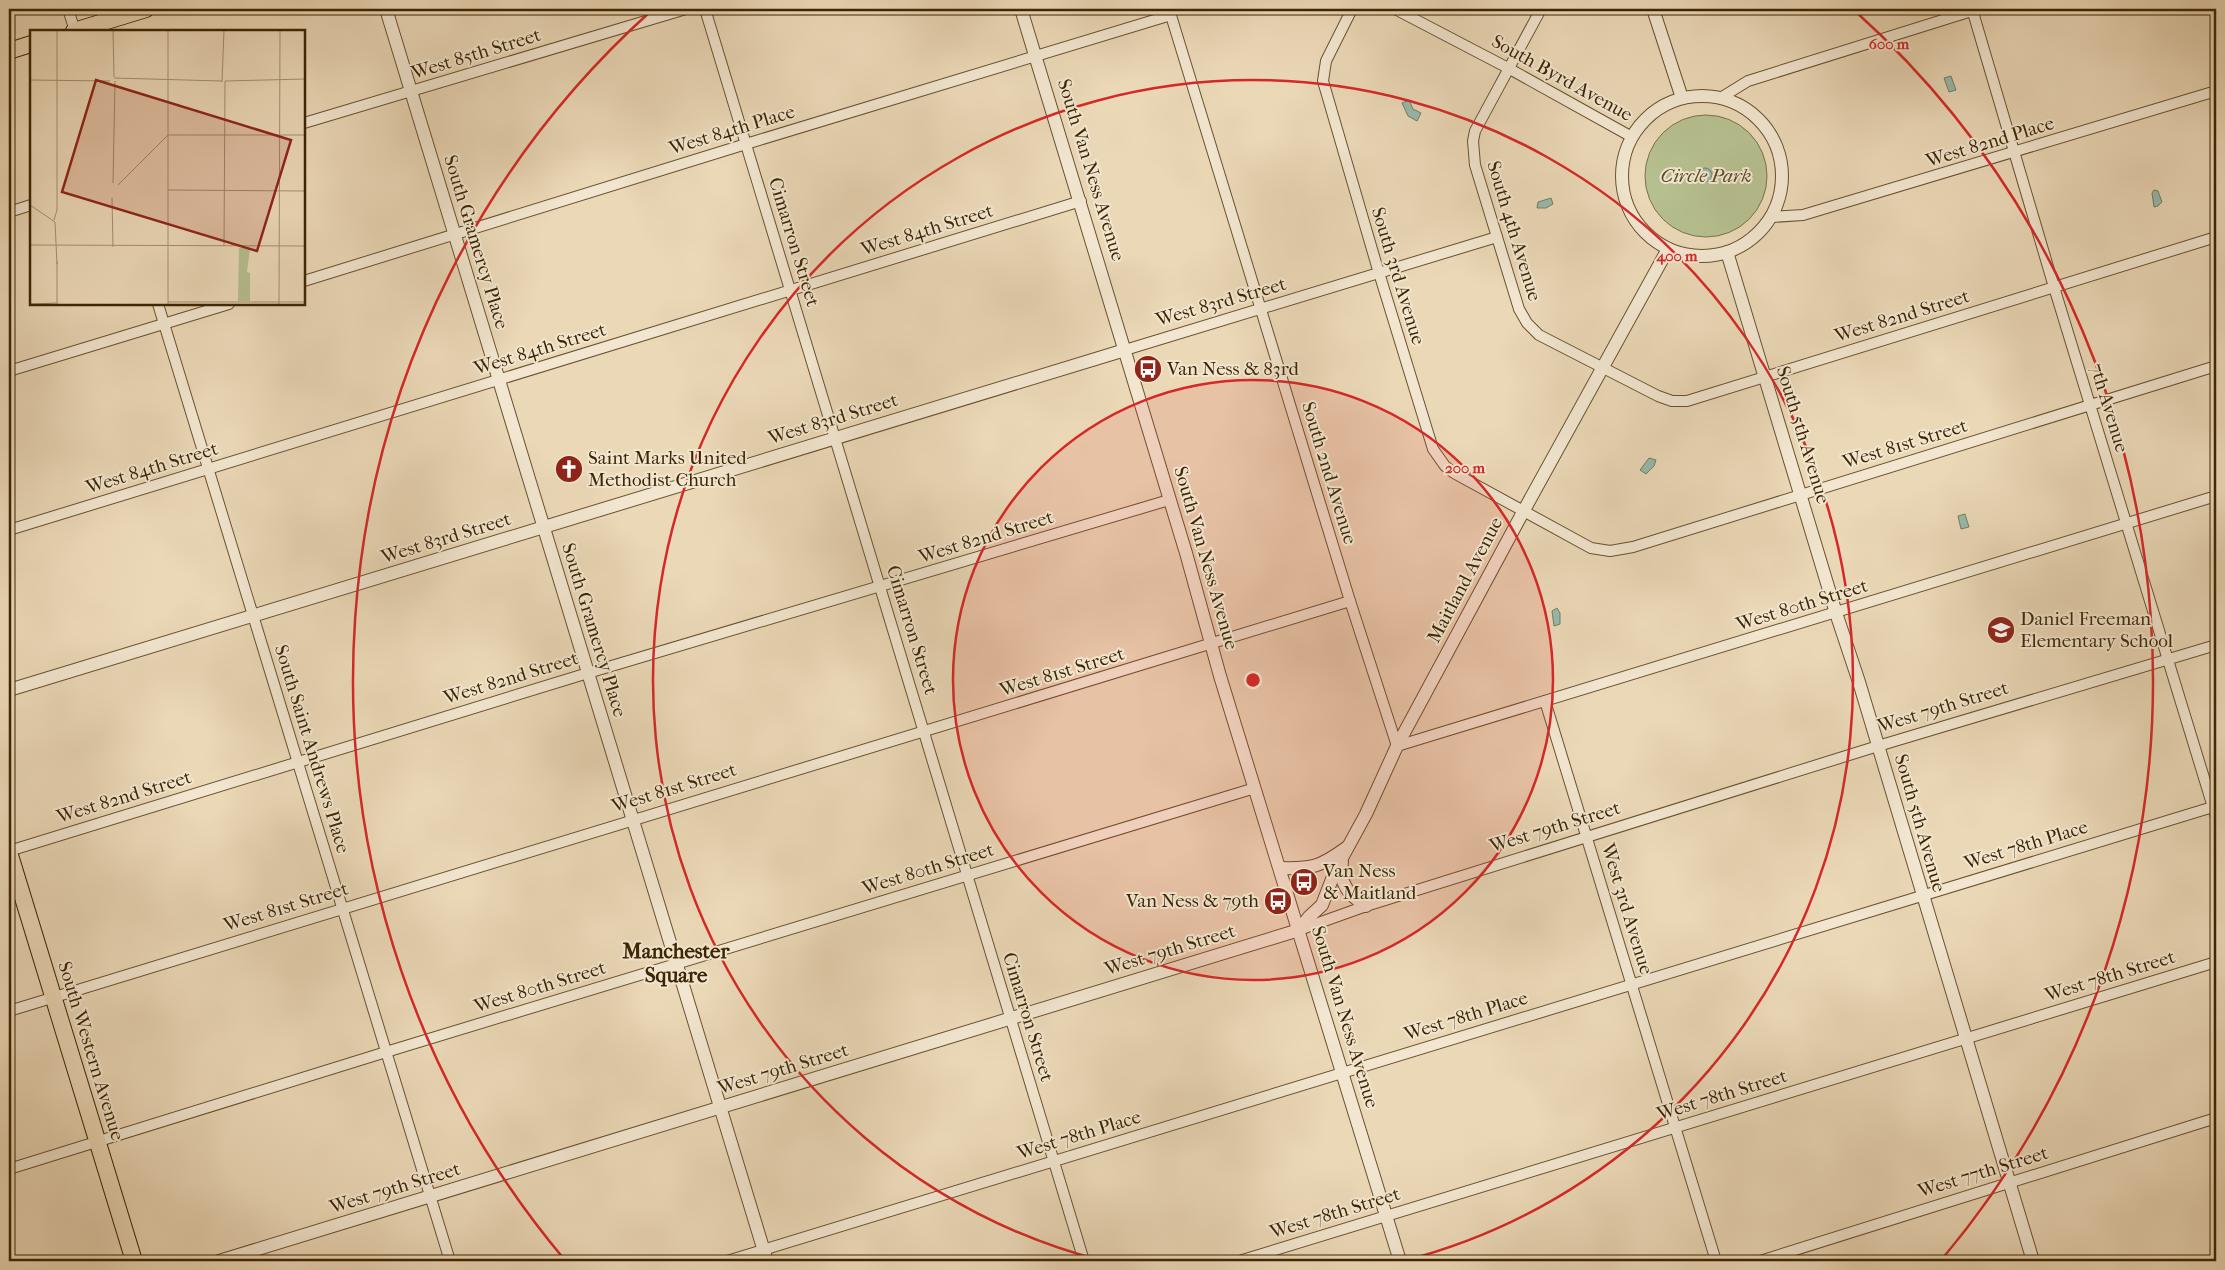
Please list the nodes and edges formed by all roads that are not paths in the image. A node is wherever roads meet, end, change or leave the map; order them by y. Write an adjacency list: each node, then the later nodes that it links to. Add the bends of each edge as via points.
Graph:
1 (68, 9): 13 (street)
2 (146, 9): 14 (main road)
3 (386, 9): 19 (street, South Gramercy Place)
4 (686, 9): 19 (street, West 85th Street)
5 (705, 9): 25 (street, Cimarron Street)
6 (1022, 9): 17 (street, South Van Ness Avenue)
7 (1352, 9): 36 (street, South 3rd Avenue, via 1326,61 1324,81)
8 (1395, 9): 18 (street, South Byrd Avenue)
9 (1541, 9): 18 (street)
10 (1653, 9): 21 (street)
11 (1974, 9): 22 (street, via 1748,80); 26 (street, 7th Avenue)
12 (1170, 12): 17 (street, West 84th Place); 42 (street, South 2nd Avenue)
13 (75, 30)
14 (78, 30)
15 (30, 44): 16 (main road)
16 (9, 51)
17 (1037, 57): 25 (street, West 84th Place); 27 (street, South Van Ness Avenue)
18 (1508, 68): 24 (street, South Byrd Avenue); 33 (street, South 4th Avenue, via 1475,131 1473,141 1475,165)
19 (411, 91): 23 (street, West 85th Street); 31 (street, South Gramercy Place)
20 (2216, 92): 26 (street, West 82nd Place)
21 (1682, 98): 22 (street, via 1700,95); 24 (street, via 1660,107 1644,120)
22 (1722, 98): 30 (street, via 1755,114 1777,144 1783,181 1780,200)
23 (305, 123)
24 (1632, 137): 34 (street, via 1622,168 1626,201 1642,229)
25 (746, 144): 31 (street, West 84th Place); 39 (street, Cimarron Street)
26 (2014, 153): 30 (street, West 82nd Place, via 1803,215); 38 (street, 7th Avenue)
27 (1081, 201): 39 (street, West 84th Street); 44 (street, South Van Ness Avenue)
28 (30, 205): 29 (street)
29 (9, 212)
30 (1772, 217): 35 (street, via 1745,244)
31 (454, 234): 37 (street, West 84th Place); 49 (street, South Gramercy Place)
32 (2216, 237): 38 (street, West 82nd Street)
33 (1497, 238): 36 (street, West 83rd Street); 46 (street, South 4th Avenue, via 1526,323 1539,335)
34 (1668, 249): 35 (street, via 1697,256); 46 (street, Maitland Avenue)
35 (1727, 252): 48 (street, South 5th Avenue)
36 (1379, 274): 42 (street, West 83rd Street); 56 (street, South 3rd Avenue, via 1439,458 1454,473)
37 (305, 280)
38 (2054, 287): 48 (street, West 82nd Street); 50 (street, 7th Avenue)
39 (790, 290): 49 (street, West 84th Street); 51 (street, Cimarron Street)
40 (158, 305): 43 (street, South Saint Andrews Place)
41 (226, 305): 43 (street)
42 (1261, 310): 44 (street, West 83rd Street); 61 (street, South 2nd Avenue)
43 (164, 324): 47 (street); 52 (street, South Saint Andrews Place)
44 (1125, 350): 51 (street, West 83rd Street); 55 (street, South Van Ness Avenue)
45 (2216, 366): 50 (street, West 81st Street)
46 (1601, 368): 48 (street, West 82nd Street, via 1672,401 1687,400); 56 (street, Maitland Avenue)
47 (9, 371)
48 (1766, 378): 53 (street, South 5th Avenue)
49 (499, 380): 52 (street, West 84th Street); 58 (street, South Gramercy Place)
50 (2090, 405): 53 (street, West 81st Street); 57 (street, 7th Avenue)
51 (835, 439): 58 (street, West 83rd Street); 60 (street, Cimarron Street)
52 (209, 469): 59 (street, West 84th Street); 63 (street, South Saint Andrews Place)
53 (1801, 494): 56 (street, West 81st Street, via 1633,547 1610,551 1592,548); 62 (street, South 5th Avenue)
54 (2216, 496): 57 (street, West 80th Street)
55 (1169, 500): 60 (street, West 82nd Street); 64 (street, South Van Ness Avenue)
56 (1523, 512): 71 (street, Maitland Avenue)
57 (2126, 523): 62 (street, West 80th Street); 66 (street, 7th Avenue)
58 (544, 528): 63 (street, West 83rd Street); 67 (street, South Gramercy Place)
59 (9, 530)
60 (880, 587): 67 (street, West 82nd Street); 70 (street, Cimarron Street)
61 (1350, 601): 64 (street, West 81st Street); 71 (street, South 2nd Avenue)
62 (1836, 613): 69 (street, West 80th Street); 72 (street, South 5th Avenue)
63 (253, 616): 68 (street, West 83rd Street); 73 (street, South Saint Andrews Place)
64 (1212, 644): 70 (street, West 81st Street); 74 (street, South Van Ness Avenue)
65 (2216, 645): 66 (street, West 79th Street)
66 (2169, 659): 72 (street, West 79th Street); 75 (street, 7th Avenue)
67 (588, 673): 73 (street, West 82nd Street); 76 (street, South Gramercy Place)
68 (9, 690)
69 (1545, 701): 71 (street, West 80th Street); 77 (street, West 3rd Avenue)
70 (925, 733): 76 (street, West 81st Street); 81 (street, Cimarron Street)
71 (1397, 746): 79 (street, Maitland Avenue)
72 (1878, 746): 77 (street, West 79th Street); 82 (street, South 5th Avenue)
73 (298, 762): 78 (street, West 82nd Street); 84 (street, South Saint Andrews Place)
74 (1255, 788): 80 (street, South Van Ness Avenue); 81 (street, West 80th Street)
75 (2215, 810): 82 (street, West 78th Place)
76 (632, 819): 84 (street, West 81st Street); 87 (street, South Gramercy Place)
77 (1588, 837): 83 (street, West 79th Street); 88 (street, West 3rd Avenue)
78 (9, 852): 89 (main road, South Western Avenue)
79 (1345, 852): 80 (street, via 1307,868); 83 (street, via 1340,873 1344,885); 85 (street, Maitland Avenue, via 1322,905)
80 (1280, 868): 85 (street, South Van Ness Avenue)
81 (967, 875): 87 (street, West 80th Street); 91 (street, Cimarron Street)
82 (1922, 895): 88 (street, West 78th Place); 92 (street, South 5th Avenue)
83 (1366, 906): 85 (street, West 79th Street)
84 (342, 908): 89 (street, West 81st Street); 93 (street, South Saint Andrews Place)
85 (1299, 930): 91 (street, West 79th Street); 94 (street, South Van Ness Avenue)
86 (2216, 962): 92 (street, West 78th Street)
87 (676, 963): 93 (street, West 80th Street); 95 (street, South Gramercy Place)
88 (1632, 984): 94 (street, West 78th Place); 97 (street, West 3rd Avenue)
89 (53, 997): 90 (street, West 81st Street); 98 (main road, South Western Avenue)
90 (9, 1011)
91 (1010, 1019): 95 (street, West 79th Street); 99 (street, Cimarron Street)
92 (1966, 1038): 97 (street, West 78th Street); 101 (street, South 5th Avenue)
93 (386, 1052): 98 (street, West 80th Street); 102 (street, South Saint Andrews Place)
94 (1343, 1072): 99 (street, West 78th Place); 103 (street, South Van Ness Avenue)
95 (720, 1108): 102 (street, West 79th Street); 104 (street, South Gramercy Place)
96 (2216, 1118): 101 (street, West 77th Street)
97 (1675, 1128): 103 (street, West 78th Street); 112 (street)
98 (97, 1141): 100 (street, West 80th Street); 105 (main road, South Western Avenue)
99 (1054, 1161): 104 (street, West 78th Place); 109 (street, Cimarron Street)
100 (9, 1168)
101 (2010, 1182): 113 (street, West 77th Street); 114 (street, South 5th Avenue)
102 (430, 1196): 106 (street, West 79th Street); 107 (street, South Saint Andrews Place)
103 (1387, 1216): 110 (street, West 78th Street); 111 (street, South Van Ness Avenue)
104 (765, 1256): 108 (street, West 78th Place)
105 (134, 1261)
106 (219, 1261)
107 (450, 1261)
108 (727, 1261)
109 (1084, 1261)
110 (1239, 1261)
111 (1400, 1261)
112 (1716, 1261)
113 (1760, 1261)
114 (2033, 1261)

